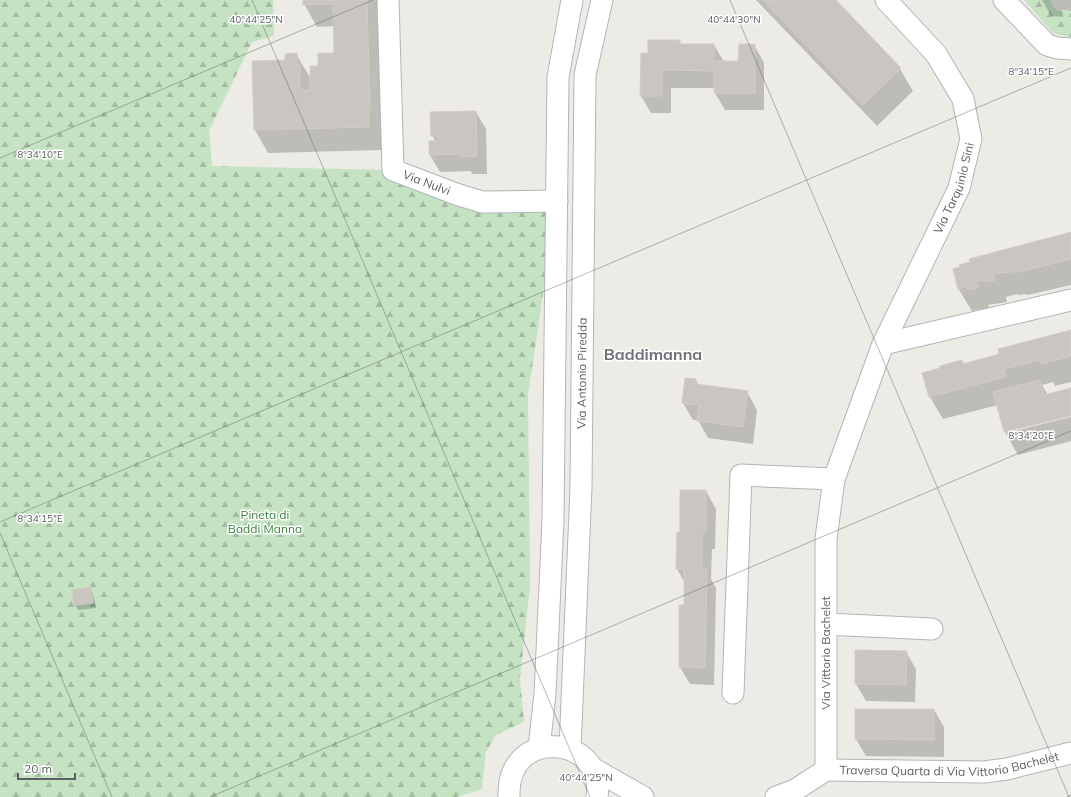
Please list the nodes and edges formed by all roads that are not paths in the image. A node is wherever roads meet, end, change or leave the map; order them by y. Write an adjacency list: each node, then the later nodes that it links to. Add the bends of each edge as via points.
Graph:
1 (388, 0): 7 (street, Via Nulvi, via 393,170 482,202)
2 (572, 0): 7 (street, via 558,77)
3 (602, 0): 15 (street, Via Antonio Piredda, via 585,75 581,487)
4 (886, 0): 9 (street, Via Tarquinio Sini, via 936,54 963,99 971,139 959,188)
5 (1004, 0): 6 (street, via 1047,45)
6 (1071, 49)
7 (557, 201): 14 (street, via 553,520 545,694)
8 (1071, 300): 9 (street)
9 (883, 344): 10 (street, Via Vittorio Bachelet)
10 (834, 480): 11 (street, Via Vittorio Bachelet, via 826,539); 13 (street, via 741,475)
11 (826, 624): 12 (street); 18 (street, Via Vittorio Bachelet)
12 (932, 629)
13 (733, 693)
14 (539, 748): 15 (street, via 554,746); 19 (street, via 528,753 519,762 512,772)
15 (570, 749): 17 (street, via 583,757)
16 (1071, 752): 18 (street, Traversa Quarta di Via Vittorio Bachelet, via 1007,769 984,772)
17 (592, 768): 20 (street, via 597,780); 21 (street)
18 (826, 770): 22 (street, via 795,790)
19 (505, 793)
20 (597, 797)
21 (643, 797)
22 (776, 797)

